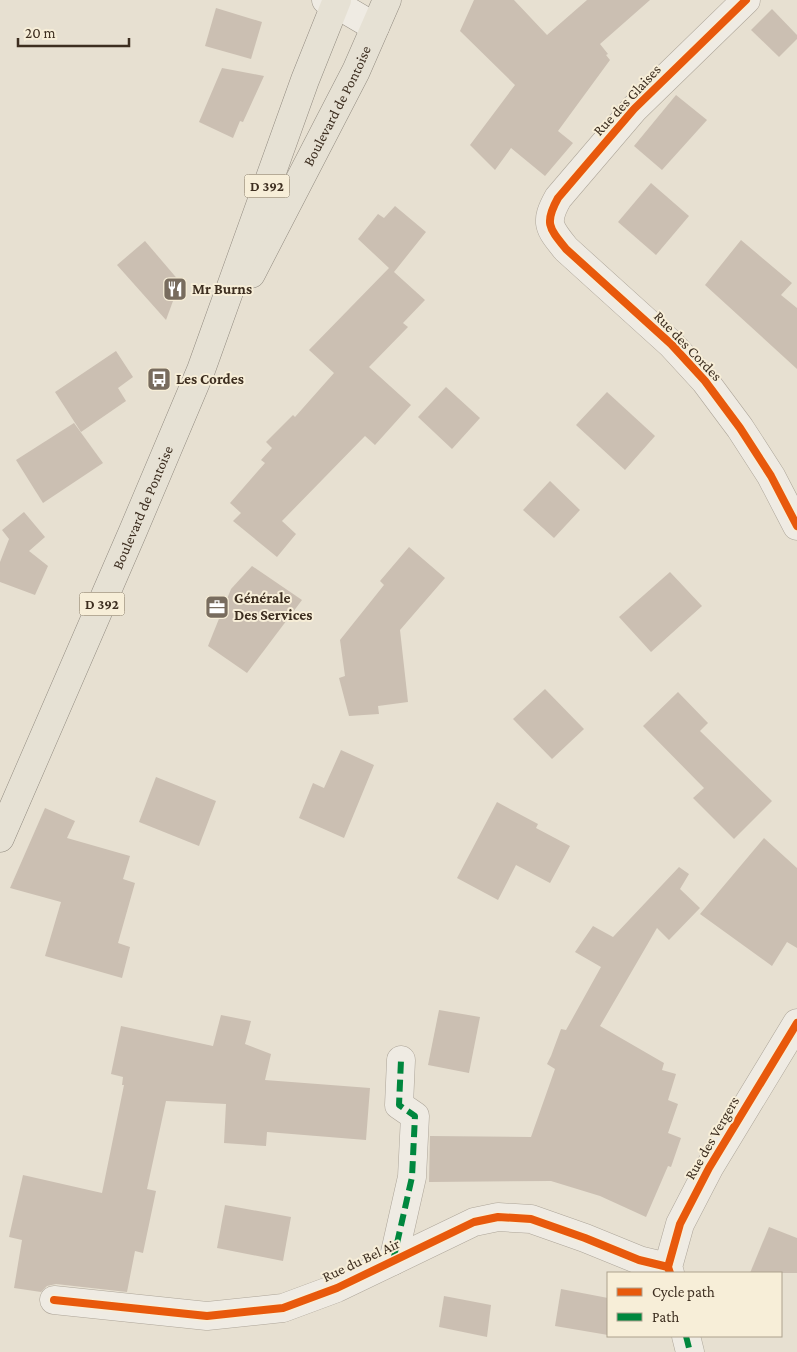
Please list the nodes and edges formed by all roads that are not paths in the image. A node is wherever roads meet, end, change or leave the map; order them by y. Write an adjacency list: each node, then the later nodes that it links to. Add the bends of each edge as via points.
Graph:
1 (387, 0): 4 (main road, Boulevard de Pontoise / D 392)
2 (746, 0): 5 (street, Rue des Glaises, via 634,109 558,198 551,214)
3 (333, 1): 4 (street); 6 (main road, Boulevard de Pontoise / D 392)
4 (375, 27): 6 (main road, Boulevard de Pontoise / D 392, via 356,72)
5 (551, 231): 7 (street, Rue des Cordes, via 566,249 671,344 705,380 771,476)
6 (201, 370): 8 (main road, Boulevard de Pontoise / D 392)
7 (797, 526)
8 (0, 838)
9 (797, 1023): 12 (street, Rue des Vergers, via 680,1224)
10 (400, 1060): 11 (street, via 399,1105 415,1116 412,1177)
11 (393, 1261): 12 (street, Rue du Bel Air, via 474,1222 498,1217 531,1219); 13 (street, Rue du Bel Air, via 337,1288 284,1308 207,1316)
12 (669, 1270)
13 (54, 1300)
14 (686, 1337): 15 (street)
15 (690, 1352)

